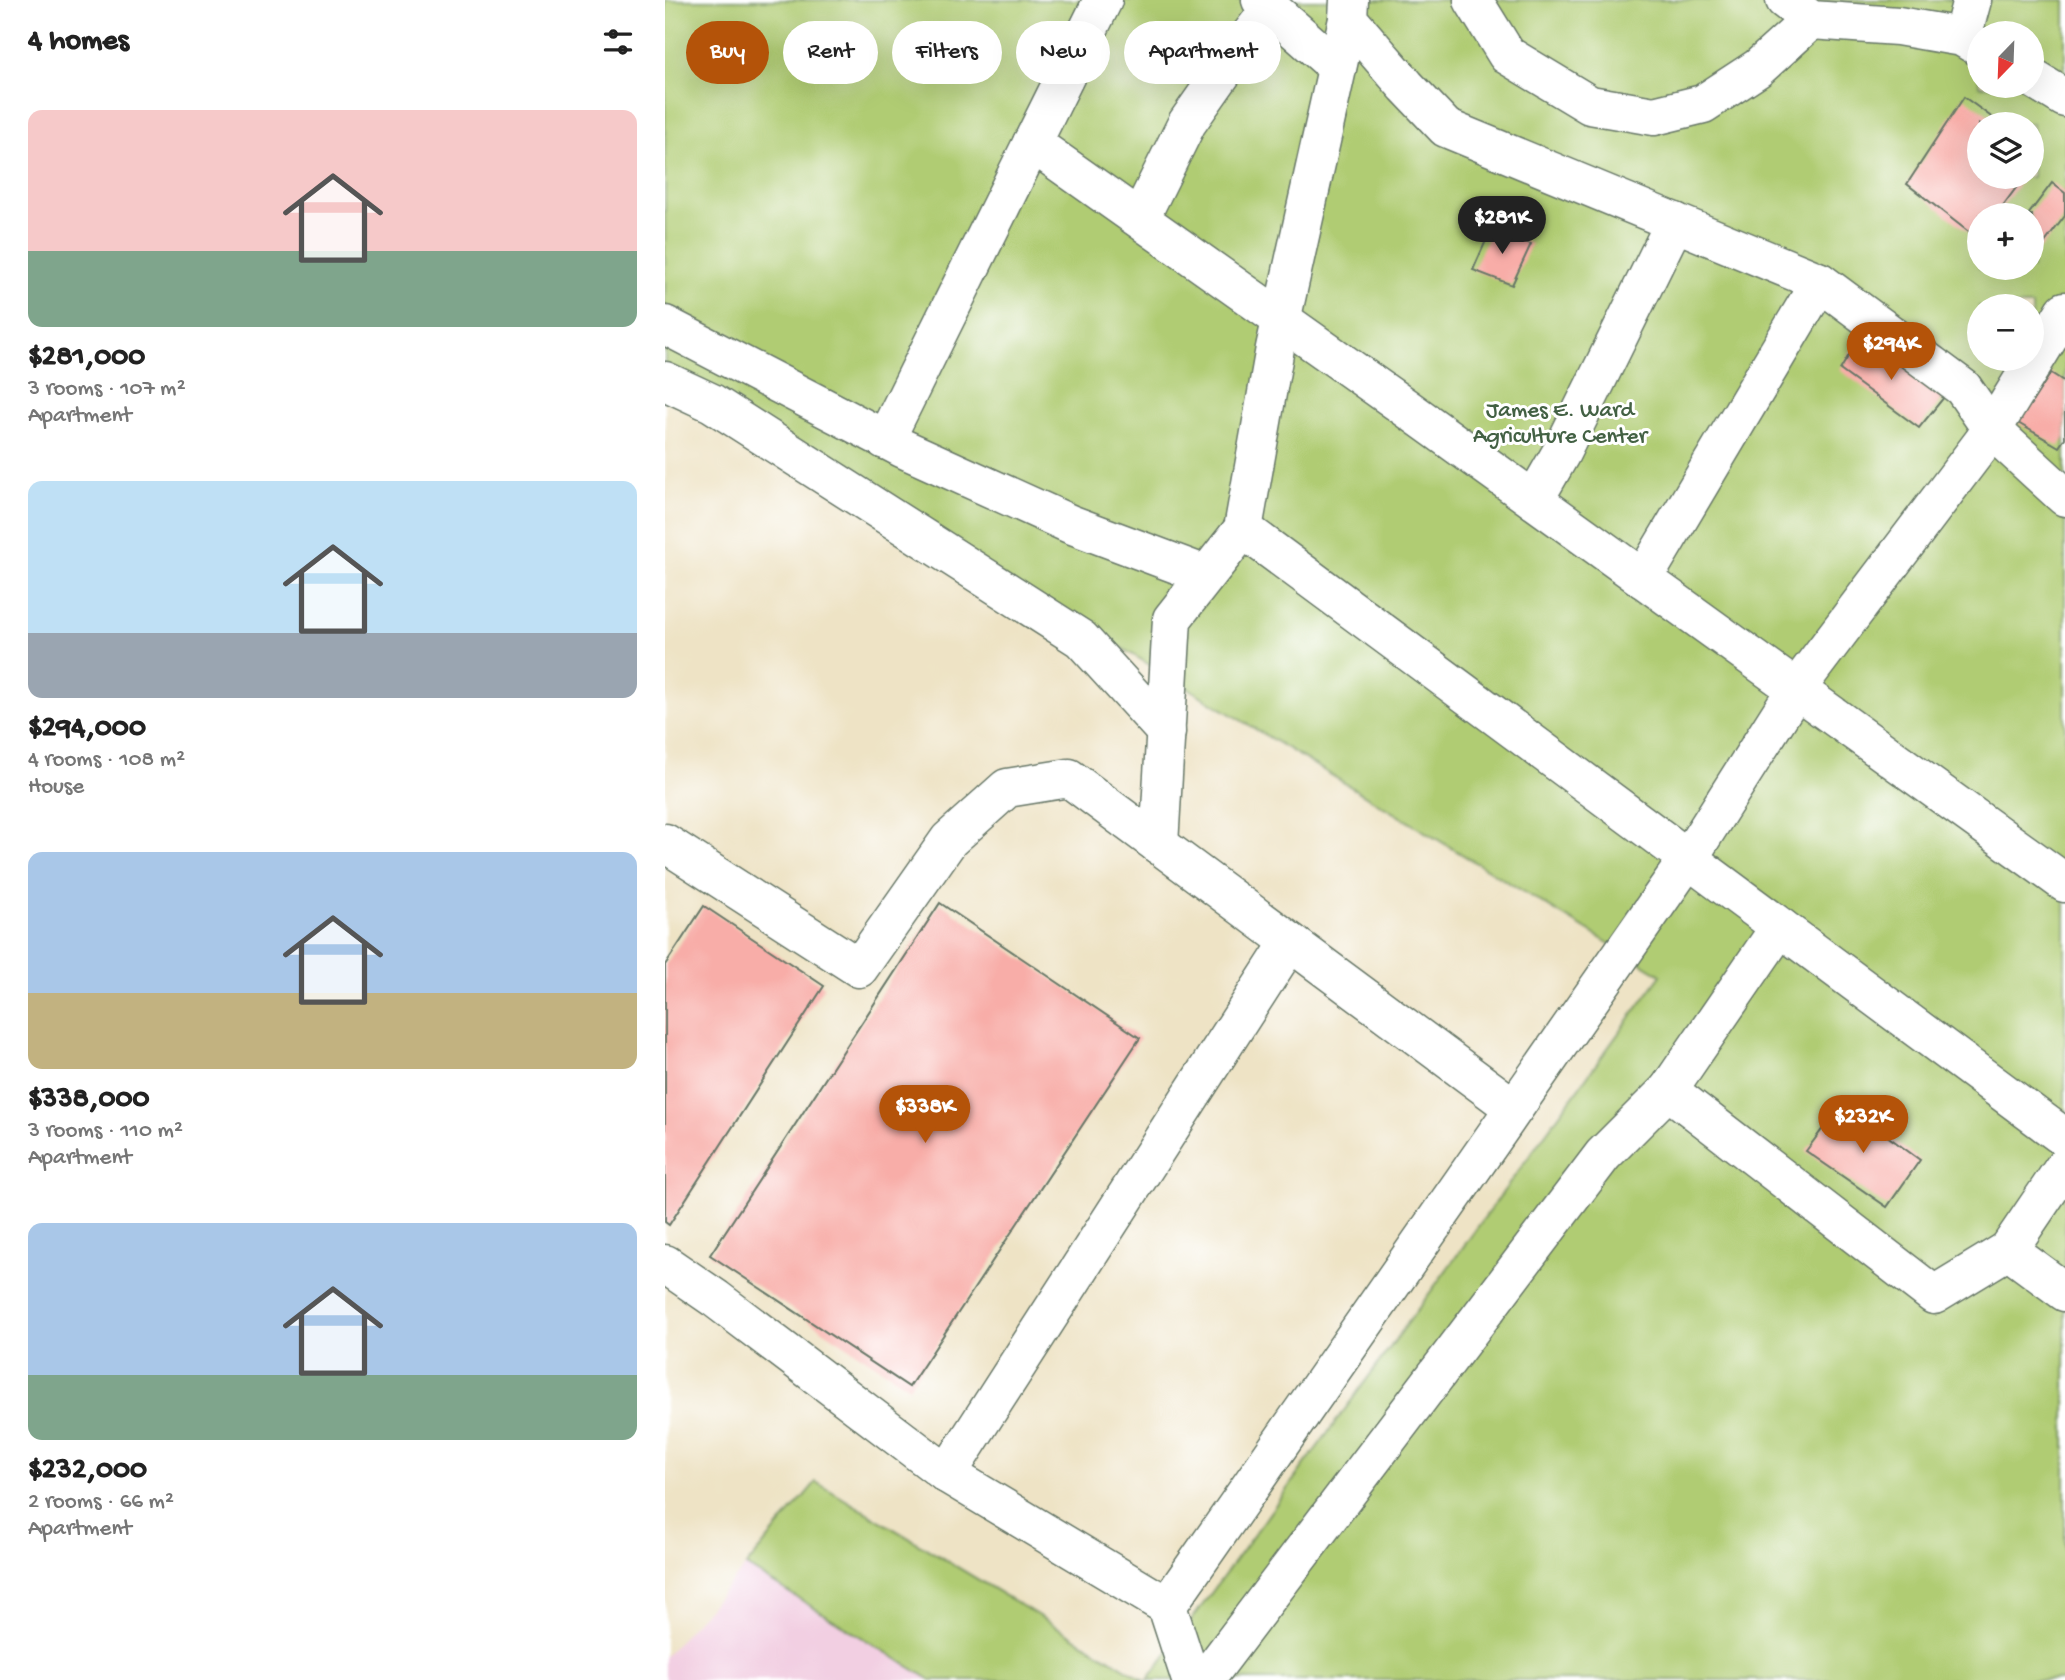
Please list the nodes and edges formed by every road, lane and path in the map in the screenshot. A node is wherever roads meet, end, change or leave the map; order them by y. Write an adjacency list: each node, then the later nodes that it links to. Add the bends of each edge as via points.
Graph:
1 (1103, 0): 13 (lane)
2 (1473, 0): 6 (lane, via 1507,55 1590,105 1654,116 1703,104 1758,68)
3 (1972, 0): 8 (lane)
4 (1266, 5): 10 (lane); 14 (lane, via 1187,123)
5 (1349, 9): 10 (lane); 15 (lane, via 1406,86 1446,128)
6 (1798, 10): 7 (lane)
7 (1893, 13): 9 (lane)
8 (1972, 21)
9 (1967, 41)
10 (1337, 67): 18 (lane)
11 (2044, 85): 12 (lane)
12 (2065, 98)
13 (1032, 143): 14 (lane); 22 (lane)
14 (1140, 218): 18 (lane)
15 (1675, 222): 16 (lane); 24 (lane)
16 (1820, 282): 21 (lane, via 1963,388); 27 (lane)
17 (2065, 311): 21 (lane)
18 (1282, 319): 24 (lane); 25 (lane)
19 (665, 325): 22 (lane)
20 (665, 381): 29 (lane, via 712,403 1081,639)
21 (1992, 430): 23 (lane); 28 (lane)
22 (885, 440): 26 (lane, via 1070,524)
23 (2065, 497)
24 (1534, 500): 27 (lane)
25 (1243, 529): 26 (lane); 32 (lane)
26 (1206, 575): 29 (lane, via 1172,618)
27 (1643, 579): 28 (lane)
28 (1796, 689): 32 (lane); 33 (lane)
29 (1166, 733): 31 (lane)
30 (665, 842): 31 (lane, via 859,968 949,839 1007,788 1069,778)
31 (1159, 845): 35 (lane)
32 (1688, 859): 34 (lane); 37 (lane)
33 (2065, 883)
34 (1780, 927): 36 (lane); 38 (lane)
35 (1290, 942): 37 (lane); 43 (lane)
36 (1668, 1090): 40 (lane, via 1934,1295); 46 (lane, via 1603,1155)
37 (1514, 1108): 44 (lane)
38 (2065, 1138)
39 (2065, 1166): 40 (lane)
40 (2008, 1250): 42 (lane)
41 (665, 1264): 43 (lane)
42 (2065, 1292)
43 (947, 1474): 44 (lane)
44 (1167, 1606): 45 (lane)
45 (1191, 1680)
46 (1205, 1680)

